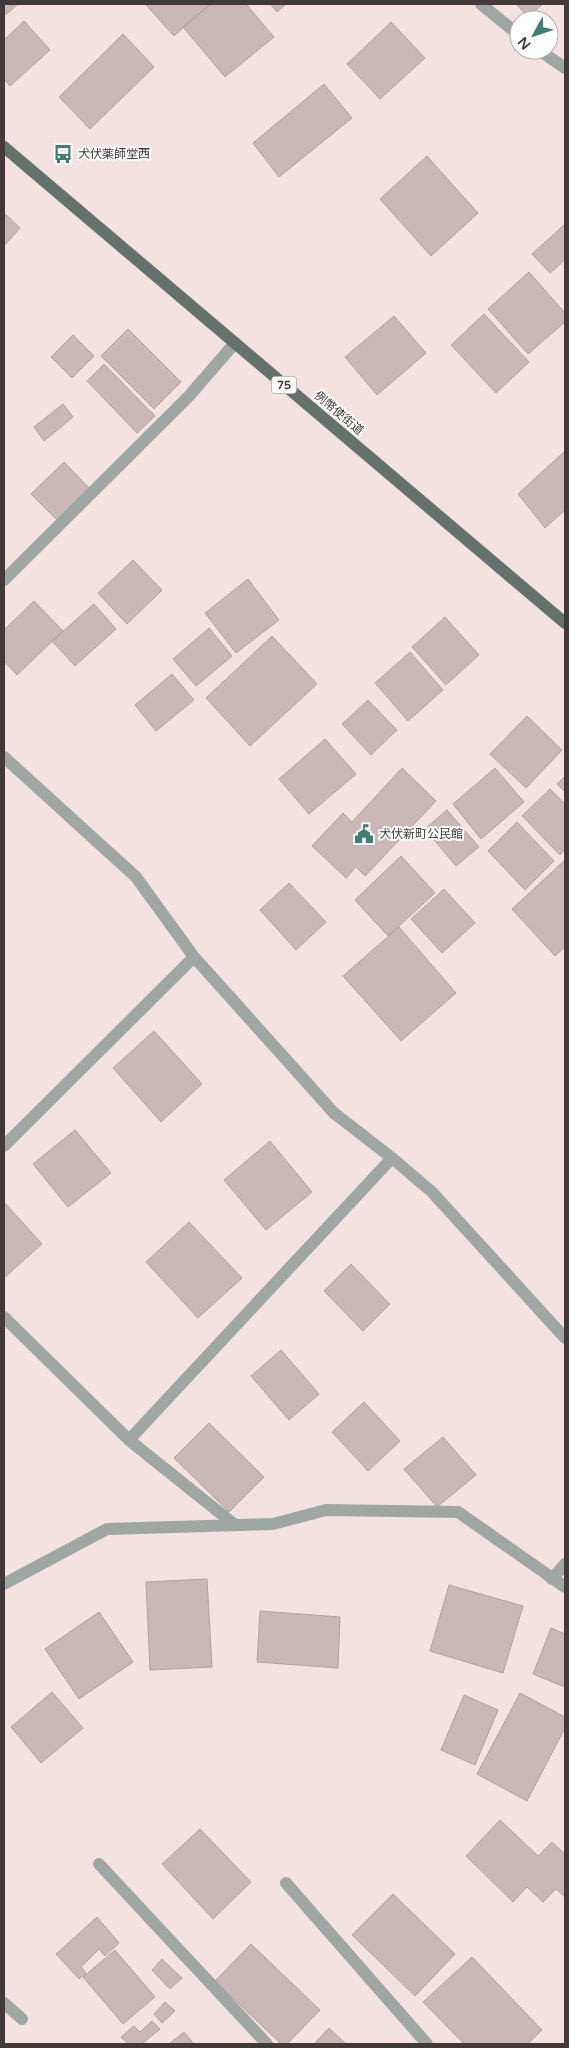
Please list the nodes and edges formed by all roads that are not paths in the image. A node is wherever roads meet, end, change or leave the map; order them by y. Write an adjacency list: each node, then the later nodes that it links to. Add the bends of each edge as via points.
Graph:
1 (481, 4): 2 (street)
2 (509, 26)
3 (553, 60): 4 (street)
4 (565, 68)
5 (4, 147): 6 (main road, 例幣使街道 / 75)
6 (235, 343): 7 (street, via 189,396); 8 (main road, 例幣使街道 / 75)
7 (4, 580)
8 (565, 623)
9 (4, 757): 10 (street, via 136,877)
10 (194, 957): 11 (street); 12 (street, via 334,1113)
11 (4, 1146)
12 (392, 1158): 14 (street, via 432,1192); 15 (street)
13 (4, 1317): 15 (street)
14 (565, 1338)
15 (129, 1440): 16 (street)
16 (235, 1525): 18 (street, via 273,1524 326,1510 458,1512); 19 (street, via 107,1529)
17 (565, 1564): 18 (street)
18 (552, 1579): 20 (street)
19 (4, 1584)
20 (565, 1587)
21 (99, 1864): 25 (street)
22 (286, 1884): 26 (street)
23 (4, 2003): 24 (street)
24 (22, 2019)
25 (268, 2044)
26 (427, 2044)

